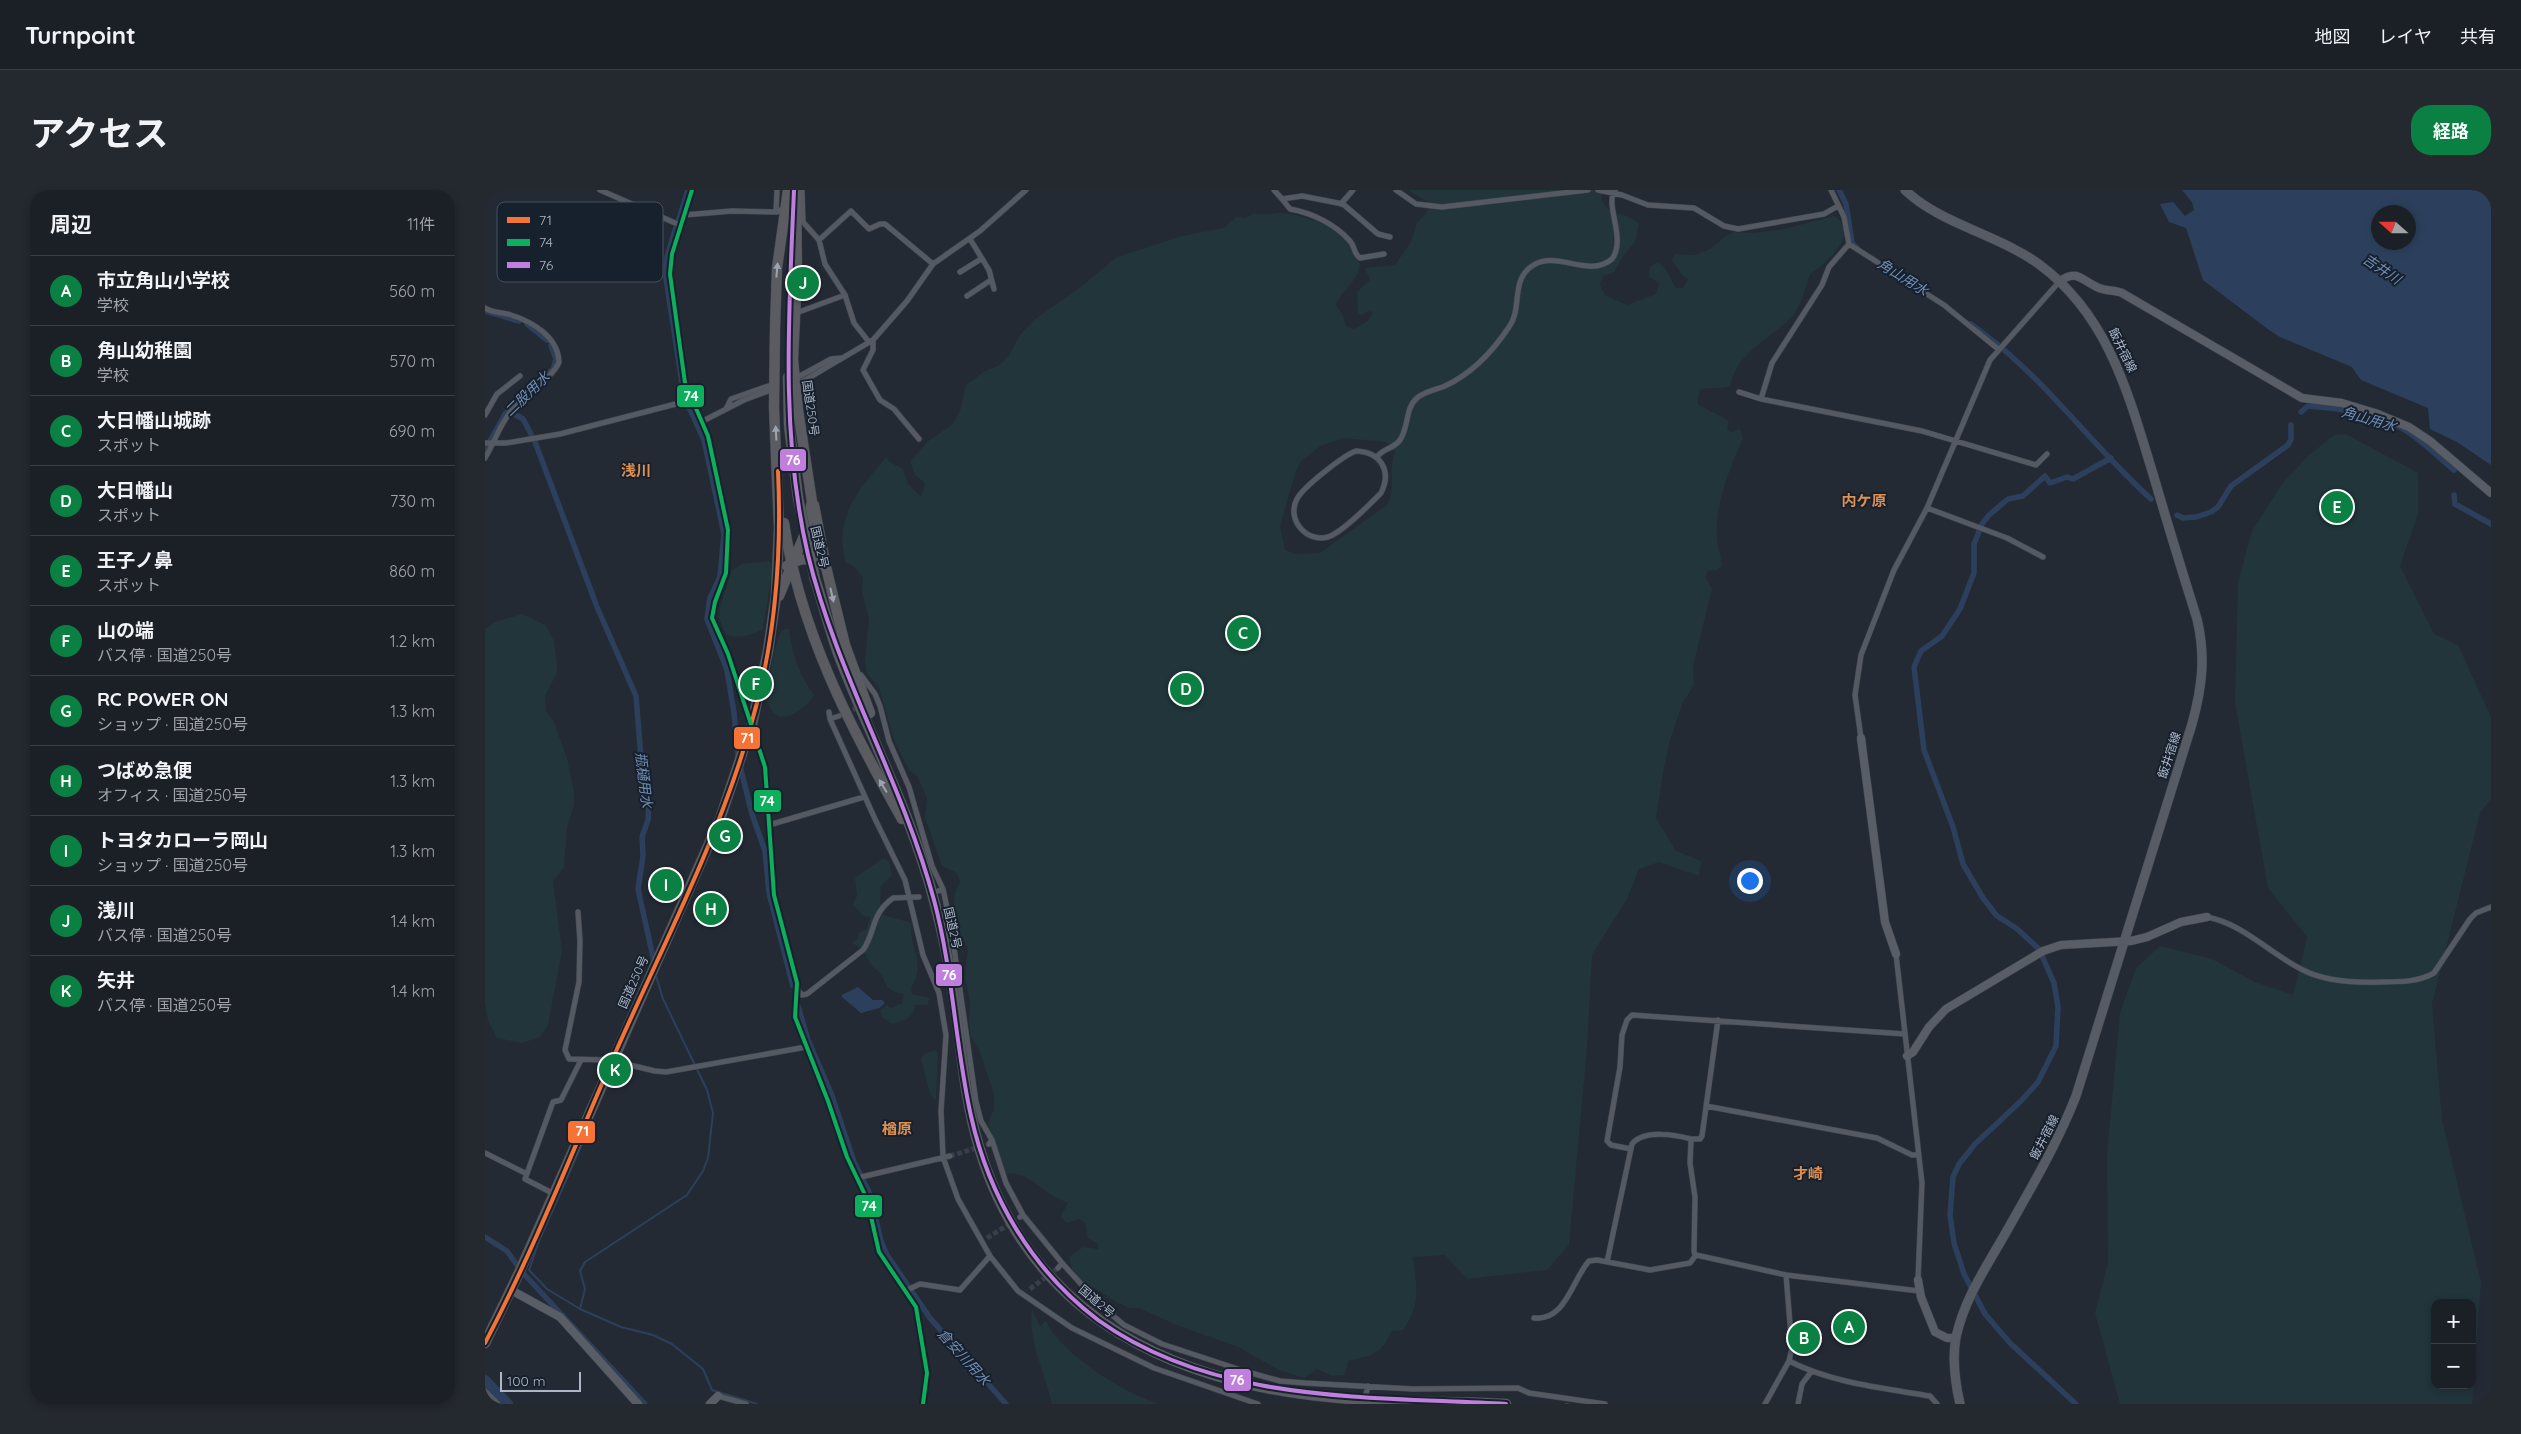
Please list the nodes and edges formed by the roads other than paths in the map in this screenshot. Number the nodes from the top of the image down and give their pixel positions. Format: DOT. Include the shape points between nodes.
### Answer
graph roads {
  1 [pos="600,190"];
  2 [pos="692,190"];
  3 [pos="777,190"];
  4 [pos="788,190"];
  5 [pos="795,190"];
  6 [pos="802,190"];
  7 [pos="1026,190"];
  8 [pos="1274,190"];
  9 [pos="1353,190"];
  10 [pos="1396,190"];
  11 [pos="1588,190"];
  12 [pos="1598,190"];
  13 [pos="1831,190"];
  14 [pos="1905,190"];
  15 [pos="1614,191"];
  16 [pos="1282,199"];
  17 [pos="627,202"];
  18 [pos="1341,204"];
  19 [pos="1838,206"];
  20 [pos="685,215"];
  21 [pos="779,215"];
  22 [pos="663,218"];
  23 [pos="801,225"];
  24 [pos="682,226"];
  25 [pos="1390,237"];
  26 [pos="969,239"];
  27 [pos="819,240"];
  28 [pos="1849,244"];
  29 [pos="1383,254"];
  30 [pos="981,258"];
  31 [pos="933,264"];
  32 [pos="960,272"];
  33 [pos="991,280"];
  34 [pos="2059,282"];
  35 [pos="994,289"];
  36 [pos="845,295"];
  37 [pos="967,296"];
  38 [pos="485,308"];
  39 [pos="795,314"];
  40 [pos="871,341"];
  41 [pos="1998,349"];
  42 [pos="842,358"];
  43 [pos="520,376"];
  44 [pos="801,376"];
  45 [pos="795,386"];
  46 [pos="771,387"];
  47 [pos="1739,392"];
  48 [pos="1761,400"];
  49 [pos="688,401"];
  50 [pos="485,414"];
  51 [pos="703,421"];
  52 [pos="919,439"];
  53 [pos="1955,441"];
  54 [pos="485,443"];
  55 [pos="493,444"];
  56 [pos="2047,454"];
  57 [pos="1377,457"];
  58 [pos="485,458"];
  59 [pos="779,491"];
  60 [pos="2491,493"];
  61 [pos="812,502"];
  62 [pos="1927,508"];
  63 [pos="809,520"];
  64 [pos="785,531"];
  65 [pos="2043,557"];
  66 [pos="791,563"];
  67 [pos="826,567"];
  68 [pos="777,597"];
  69 [pos="812,634"];
  70 [pos="861,675"];
  71 [pos="877,700"];
  72 [pos="870,702"];
  73 [pos="829,712"];
  74 [pos="839,716"];
  75 [pos="830,719"];
  76 [pos="752,724"];
  77 [pos="1861,738"];
  78 [pos="891,776"];
  79 [pos="864,797"];
  80 [pos="769,825"];
  81 [pos="922,860"];
  82 [pos="919,897"];
  83 [pos="910,898"];
  84 [pos="2491,907"];
  85 [pos="578,912"];
  86 [pos="2207,917"];
  87 [pos="2123,942"];
  88 [pos="1896,954"];
  89 [pos="797,989"];
  90 [pos="1718,1020"];
  91 [pos="1905,1034"];
  92 [pos="806,1047"];
  93 [pos="1907,1056"];
  94 [pos="581,1060"];
  95 [pos="613,1060"];
  96 [pos="1706,1106"];
  97 [pos="1691,1139"];
  98 [pos="1631,1149"];
  99 [pos="485,1153"];
  100 [pos="950,1156"];
  101 [pos="1918,1156"];
  102 [pos="943,1157"];
  103 [pos="527,1174"];
  104 [pos="860,1177"];
  105 [pos="553,1194"];
  106 [pos="987,1238"];
  107 [pos="981,1241"];
  108 [pos="1696,1255"];
  109 [pos="990,1256"];
  110 [pos="1607,1262"];
  111 [pos="1786,1275"];
  112 [pos="1918,1280"];
  113 [pos="909,1288"];
  114 [pos="1031,1289"];
  115 [pos="511,1290"];
  116 [pos="1919,1291"];
  117 [pos="1024,1294"];
  118 [pos="1533,1318"];
  119 [pos="1956,1338"];
  120 [pos="485,1343"];
  121 [pos="1789,1361"];
  122 [pos="1811,1372"];
  123 [pos="1368,1386"];
  124 [pos="485,1391"];
  125 [pos="1366,1394"];
  126 [pos="718,1396"];
  127 [pos="1567,1401"];
  128 [pos="498,1404"];
  129 [pos="638,1404"];
  130 [pos="710,1404"];
  131 [pos="746,1404"];
  132 [pos="923,1404"];
  133 [pos="1258,1404"];
  134 [pos="1506,1404"];
  135 [pos="1605,1404"];
  136 [pos="1765,1404"];
  137 [pos="1798,1404"];
  138 [pos="1937,1404"];
  139 [pos="1961,1404"];
  1 -- 17 [label="street"];
  2 -- 20 [label="street"];
  3 -- 21 [label="street"];
  4 -- 21 [label="highway, 国道250号" via="787,205"];
  5 -- 23 [label="highway, 国道250号"];
  5 -- 78 [label="highway, 国道2号, bridge" via="788,386 798,498 815,579 838,654"];
  6 -- 23 [label="street"];
  7 -- 26 [label="street"];
  8 -- 16 [label="street"];
  9 -- 18 [label="street"];
  10 -- 11 [label="street" via="1416,204 1442,207"];
  12 -- 15 [label="street"];
  13 -- 19 [label="street"];
  14 -- 34 [label="main road, 飯井宿線" via="1926,206 2015,249 2041,265"];
  15 -- 19 [label="street" via="1648,205 1694,208 1724,226 1738,229 1824,214"];
  15 -- 57 [label="street" via="1618,244 1612,259 1596,267 1549,260 1536,263 1527,270 1518,284 1517,308 1509,327 1487,355 1464,375 1417,397 1400,441"];
  16 -- 18 [label="street" via="1297,196"];
  16 -- 29 [label="street" via="1290,209 1307,212 1342,233 1352,242 1355,254 1360,258"];
  18 -- 25 [label="street" via="1378,234"];
  19 -- 28 [label="street" via="1846,224"];
  20 -- 21 [label="street" via="733,211"];
  20 -- 24 [label="street"];
  46 -- 21 [label="highway, 国道250号, one-way"];
  22 -- 24 [label="street"];
  23 -- 27 [label="street"];
  23 -- 39 [label="highway, 国道250号"];
  24 -- 49 [label="street" via="669,274"];
  26 -- 30 [label="street"];
  26 -- 31 [label="street"];
  27 -- 31 [label="street" via="851,211 869,229 885,224"];
  27 -- 36 [label="street" via="825,264"];
  28 -- 41 [label="street" via="1937,300"];
  28 -- 48 [label="street" via="1829,267 1822,285 1772,363"];
  30 -- 32 [label="street"];
  30 -- 33 [label="street"];
  31 -- 40 [label="street" via="907,301"];
  33 -- 35 [label="street"];
  33 -- 37 [label="street"];
  34 -- 41 [label="street"];
  34 -- 60 [label="street" via="2075,275 2098,288 2122,293 2302,398 2342,403 2409,427"];
  34 -- 87 [label="main road, 飯井宿線" via="2099,328 2123,375 2201,638 2202,682 2198,704"];
  36 -- 39 [label="street"];
  36 -- 40 [label="street" via="854,323"];
  38 -- 55 [label="street" via="530,323 547,336 559,356 557,368 510,412"];
  39 -- 45 [label="highway, 国道250号"];
  40 -- 42 [label="street"];
  40 -- 52 [label="street" via="873,350 864,366 865,373 880,400 894,409"];
  41 -- 53 [label="street" via="1985,369"];
  42 -- 44 [label="street" via="831,358"];
  42 -- 45 [label="street"];
  43 -- 50 [label="street" via="497,394"];
  45 -- 61 [label="highway, 国道250号"];
  46 -- 51 [label="street"];
  59 -- 46 [label="highway, 国道250号, one-way"];
  47 -- 48 [label="street"];
  48 -- 53 [label="street" via="1922,431"];
  49 -- 51 [label="street"];
  49 -- 55 [label="street" via="560,434"];
  51 -- 76 [label="street" via="718,476 728,537 726,573 715,602 713,618"];
  53 -- 56 [label="street" via="2036,465"];
  53 -- 62 [label="street"];
  54 -- 55 [label="street"];
  55 -- 58 [label="street"];
  57 -- 57 [label="street" via="1365,451 1348,453 1302,492 1294,507 1297,524 1302,530 1318,538 1335,533 1381,493 1386,476"];
  59 -- 64 [label="highway"];
  59 -- 68 [label="highway, 国道250号"];
  61 -- 63 [label="highway, 国道250号"];
  61 -- 67 [label="highway"];
  62 -- 65 [label="street" via="2007,538"];
  62 -- 77 [label="street" via="1894,570 1863,648 1855,695"];
  63 -- 64 [label="highway" via="796,536"];
  63 -- 66 [label="highway, 国道250号"];
  64 -- 66 [label="highway"];
  66 -- 67 [label="highway" via="813,559"];
  66 -- 68 [label="highway, 国道250号" via="782,572"];
  66 -- 69 [label="highway"];
  67 -- 78 [label="highway, one-way" via="845,645 891,767"];
  68 -- 69 [label="highway" via="786,592 795,593"];
  68 -- 76 [label="highway, 国道250号"];
  81 -- 69 [label="highway, one-way" via="859,741"];
  70 -- 71 [label="street"];
  71 -- 72 [label="street"];
  71 -- 123 [label="street" via="889,741 909,787 941,890 981,1121 1021,1216 1060,1266 1112,1317 1162,1344 1280,1381"];
  73 -- 75 [label="street"];
  74 -- 75 [label="street"];
  75 -- 79 [label="street"];
  76 -- 80 [label="street" via="765,767"];
  76 -- 95 [label="highway, 国道250号" via="710,842"];
  77 -- 88 [label="street" via="1885,922"];
  78 -- 81 [label="highway, 国道2号"];
  79 -- 80 [label="street"];
  79 -- 83 [label="street" via="905,880"];
  80 -- 89 [label="street" via="773,895"];
  81 -- 134 [label="highway, 国道2号" via="946,948 970,1114 989,1178 1015,1229 1051,1276 1072,1297 1123,1338 1152,1353 1241,1383 1311,1396"];
  82 -- 83 [label="street"];
  83 -- 89 [label="street" via="893,898 887,902 873,924 863,950 832,976 804,995"];
  83 -- 102 [label="street" via="923,955 939,993 945,1024 941,1111"];
  84 -- 86 [label="street" via="2469,919 2434,973 2427,978 2393,982 2364,983 2304,971 2231,924"];
  85 -- 94 [label="street" via="579,982 565,1050 569,1059"];
  86 -- 87 [label="street" via="2181,922 2147,937"];
  87 -- 93 [label="street" via="2061,945 2027,959 1946,1009"];
  87 -- 119 [label="main road, 飯井宿線" via="2065,1124 1975,1285"];
  88 -- 91 [label="street"];
  89 -- 92 [label="street" via="794,1011"];
  90 -- 91 [label="street"];
  90 -- 96 [label="street"];
  90 -- 98 [label="street" via="1628,1017 1621,1042 1620,1067 1607,1141 1611,1145"];
  91 -- 93 [label="street"];
  92 -- 95 [label="street" via="661,1072"];
  92 -- 104 [label="street"];
  93 -- 101 [label="street"];
  94 -- 95 [label="street"];
  94 -- 103 [label="street" via="561,1100 553,1102"];
  95 -- 105 [label="highway, 国道250号"];
  96 -- 97 [label="street" via="1702,1136 1697,1140"];
  96 -- 101 [label="street" via="1877,1138"];
  97 -- 98 [label="street" via="1678,1135 1644,1137 1636,1139"];
  97 -- 108 [label="street"];
  98 -- 110 [label="street"];
  99 -- 103 [label="street"];
  100 -- 102 [label="street"];
  101 -- 112 [label="street" via="1922,1209"];
  102 -- 104 [label="street"];
  102 -- 107 [label="street" via="958,1199"];
  103 -- 105 [label="street" via="525,1179"];
  104 -- 113 [label="street" via="879,1252"];
  105 -- 115 [label="highway, 国道250号"];
  106 -- 107 [label="street"];
  107 -- 109 [label="street"];
  108 -- 110 [label="street" via="1690,1263 1650,1270"];
  108 -- 111 [label="street"];
  109 -- 113 [label="street" via="960,1290 920,1284"];
  109 -- 117 [label="street" via="1008,1280"];
  110 -- 118 [label="street" via="1589,1261 1556,1310 1545,1318"];
  111 -- 116 [label="street"];
  111 -- 121 [label="street" via="1792,1348"];
  112 -- 116 [label="street"];
  113 -- 132 [label="street" via="918,1314 925,1355 927,1383"];
  114 -- 117 [label="street"];
  115 -- 120 [label="highway, 国道250号"];
  115 -- 129 [label="street" via="560,1317"];
  116 -- 119 [label="street" via="1935,1332"];
  117 -- 133 [label="street" via="1072,1328 1141,1362"];
  119 -- 139 [label="main road, 飯井宿線" via="1955,1384"];
  121 -- 122 [label="street"];
  121 -- 136 [label="street"];
  122 -- 137 [label="street" via="1803,1384"];
  122 -- 138 [label="street" via="1930,1396"];
  123 -- 125 [label="street"];
  123 -- 127 [label="street" via="1413,1389 1511,1387"];
  124 -- 128 [label="street"];
  126 -- 130 [label="street"];
  126 -- 131 [label="street"];
  127 -- 135 [label="street"];
}
